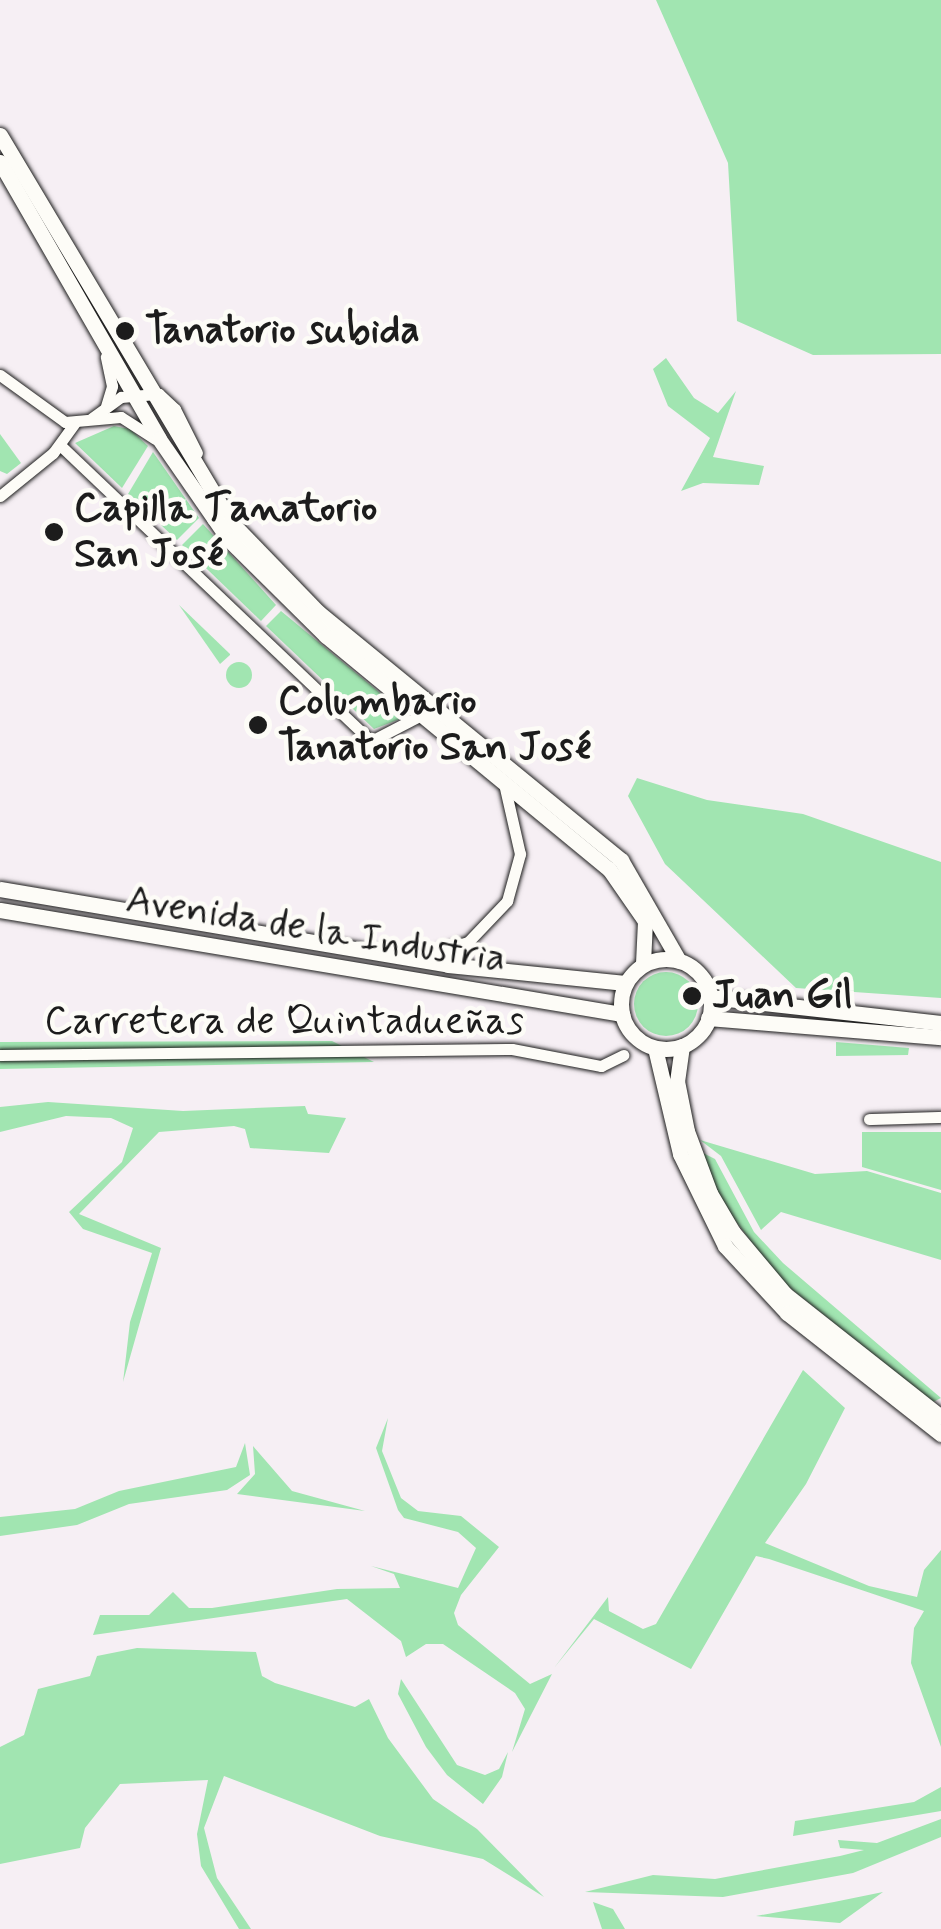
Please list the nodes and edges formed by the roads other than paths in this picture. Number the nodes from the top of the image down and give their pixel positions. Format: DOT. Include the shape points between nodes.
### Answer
graph roads {
  1 [pos="0,135"];
  2 [pos="0,162"];
  3 [pos="101,338"];
  4 [pos="0,375"];
  5 [pos="141,389"];
  6 [pos="109,410"];
  7 [pos="74,424"];
  8 [pos="60,445"];
  9 [pos="184,478"];
  10 [pos="0,496"];
  11 [pos="424,714"];
  12 [pos="498,776"];
  13 [pos="0,889"];
  14 [pos="0,910"];
  15 [pos="311,944"];
  16 [pos="679,960"];
  17 [pos="644,964"];
  18 [pos="625,984"];
  19 [pos="710,997"];
  20 [pos="622,1014"];
  21 [pos="708,1018"];
  22 [pos="941,1023"];
  23 [pos="941,1037"];
  24 [pos="682,1046"];
  25 [pos="655,1048"];
  26 [pos="0,1055"];
  27 [pos="624,1055"];
  28 [pos="941,1117"];
  29 [pos="869,1118"];
  30 [pos="937,1409"];
  31 [pos="941,1434"];
  1 -- 5 [label="main road"];
  2 -- 3 [label="main road"];
  3 -- 5 [label="main road"];
  3 -- 6 [label="street" via="112,382"];
  4 -- 7 [label="street"];
  5 -- 6 [label="street"];
  5 -- 9 [label="main road"];
  5 -- 16 [label="main road" via="230,520 318,612 621,860"];
  6 -- 7 [label="street"];
  6 -- 9 [label="street" via="150,434"];
  7 -- 8 [label="street"];
  8 -- 10 [label="street"];
  8 -- 11 [label="street" via="370,740"];
  9 -- 11 [label="main road" via="272,587"];
  11 -- 12 [label="main road"];
  12 -- 15 [label="street, Avenida de la Industria" via="514,808 520,854 507,901 487,928 451,950 425,955"];
  12 -- 17 [label="main road" via="622,884 645,922"];
  13 -- 15 [label="main road, Avenida de la Industria"];
  14 -- 20 [label="main road, Avenida de la Industria"];
  15 -- 18 [label="main road, Avenida de la Industria"];
  16 -- 17 [label="main road"];
  16 -- 19 [label="main road" via="696,970"];
  17 -- 18 [label="main road"];
  18 -- 20 [label="main road"];
  19 -- 21 [label="main road"];
  19 -- 22 [label="main road"];
  20 -- 25 [label="main road" via="634,1036"];
  21 -- 23 [label="main road"];
  21 -- 24 [label="main road"];
  24 -- 25 [label="main road"];
  24 -- 30 [label="main road" via="678,1087 691,1144 733,1232 785,1294"];
  25 -- 31 [label="main road" via="680,1154 725,1246 779,1306"];
  26 -- 27 [label="street, Carretera de Quintadueñas" via="512,1049 602,1066"];
  28 -- 29 [label="street"];
}
